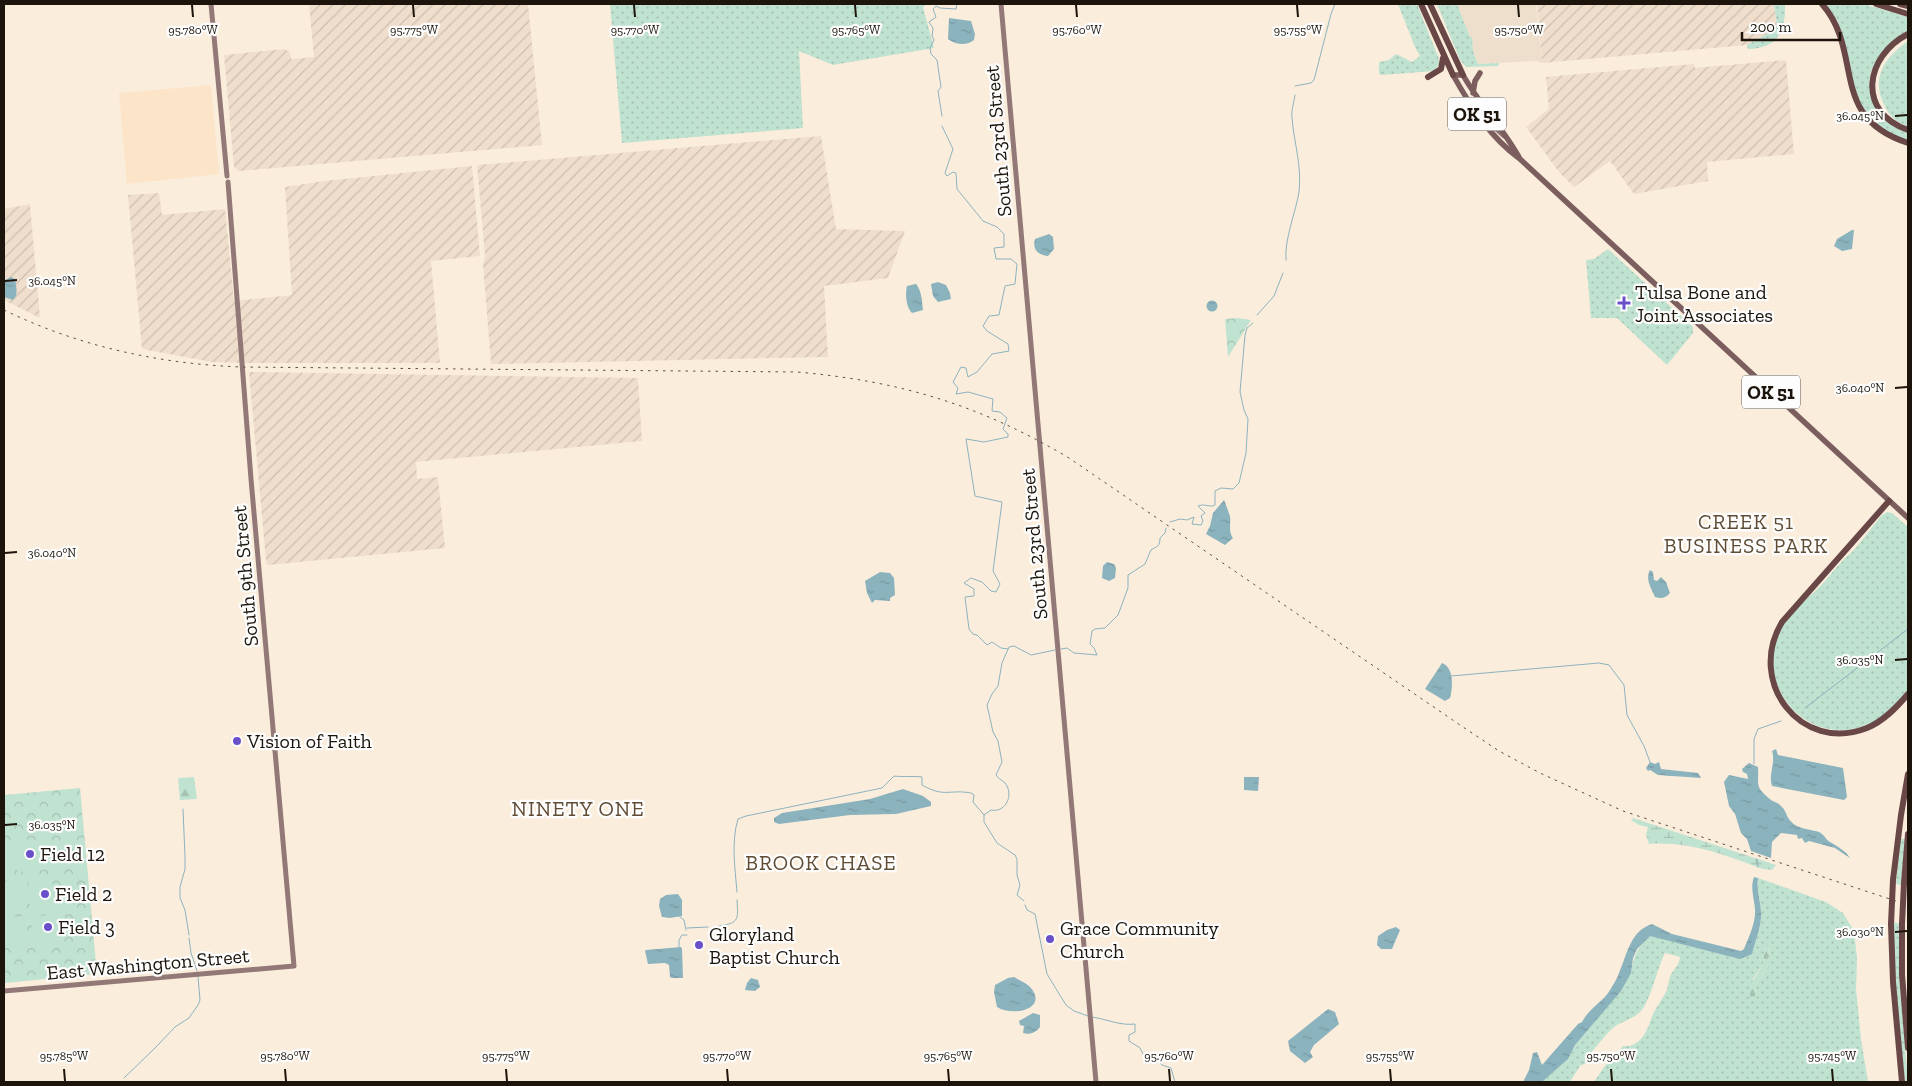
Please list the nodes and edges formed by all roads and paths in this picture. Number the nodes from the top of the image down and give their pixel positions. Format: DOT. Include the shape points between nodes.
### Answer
graph roads {
  1 [pos="211,4"];
  2 [pos="1001,4"];
  3 [pos="1420,4"];
  4 [pos="1430,4"];
  5 [pos="1822,4"];
  6 [pos="1876,4"];
  7 [pos="1900,4"];
  8 [pos="1908,6"];
  9 [pos="1908,14"];
  10 [pos="1908,34"];
  11 [pos="1443,56"];
  12 [pos="1480,73"];
  13 [pos="1463,74"];
  14 [pos="1453,75"];
  15 [pos="1428,77"];
  16 [pos="1473,93"];
  17 [pos="1481,120"];
  18 [pos="1908,130"];
  19 [pos="1508,140"];
  20 [pos="1908,143"];
  21 [pos="1520,159"];
  22 [pos="1890,501"];
  23 [pos="1908,518"];
  24 [pos="1908,694"];
  25 [pos="1908,774"];
  26 [pos="1908,838"];
  27 [pos="294,966"];
  28 [pos="4,992"];
  29 [pos="1908,1048"];
  30 [pos="1096,1082"];
  31 [pos="1902,1082"];
  1 -- 27 [label="main road, South 9th Street"];
  2 -- 30 [label="main road, South 23rd Street"];
  3 -- 11 [label="highway, OK 51"];
  4 -- 13 [label="highway, OK 51"];
  5 -- 20 [label="highway" via="1840,34 1854,95 1862,111 1885,134"];
  6 -- 9 [label="highway"];
  7 -- 8 [label="highway"];
  10 -- 18 [label="highway" via="1894,43 1878,61 1872,88 1882,112 1894,124"];
  11 -- 14 [label="highway, OK 51"];
  11 -- 15 [label="highway" via="1441,69"];
  12 -- 16 [label="main road"];
  13 -- 14 [label="main road"];
  13 -- 16 [label="main road, OK 51"];
  14 -- 17 [label="main road, OK 51"];
  16 -- 19 [label="main road, OK 51"];
  17 -- 19 [label="main road" via="1486,120"];
  17 -- 21 [label="main road, OK 51" via="1506,149"];
  19 -- 21 [label="main road, OK 51"];
  21 -- 22 [label="main road, OK 51"];
  22 -- 23 [label="main road, OK 51"];
  22 -- 24 [label="highway" via="1786,616 1774,638 1770,667 1774,688 1791,713 1829,732 1846,733 1867,728 1880,721"];
  25 -- 31 [label="highway, bridge" via="1897,841 1891,924"];
  26 -- 29 [label="highway, bridge" via="1902,924"];
  27 -- 28 [label="main road, East Washington Street"];
}
